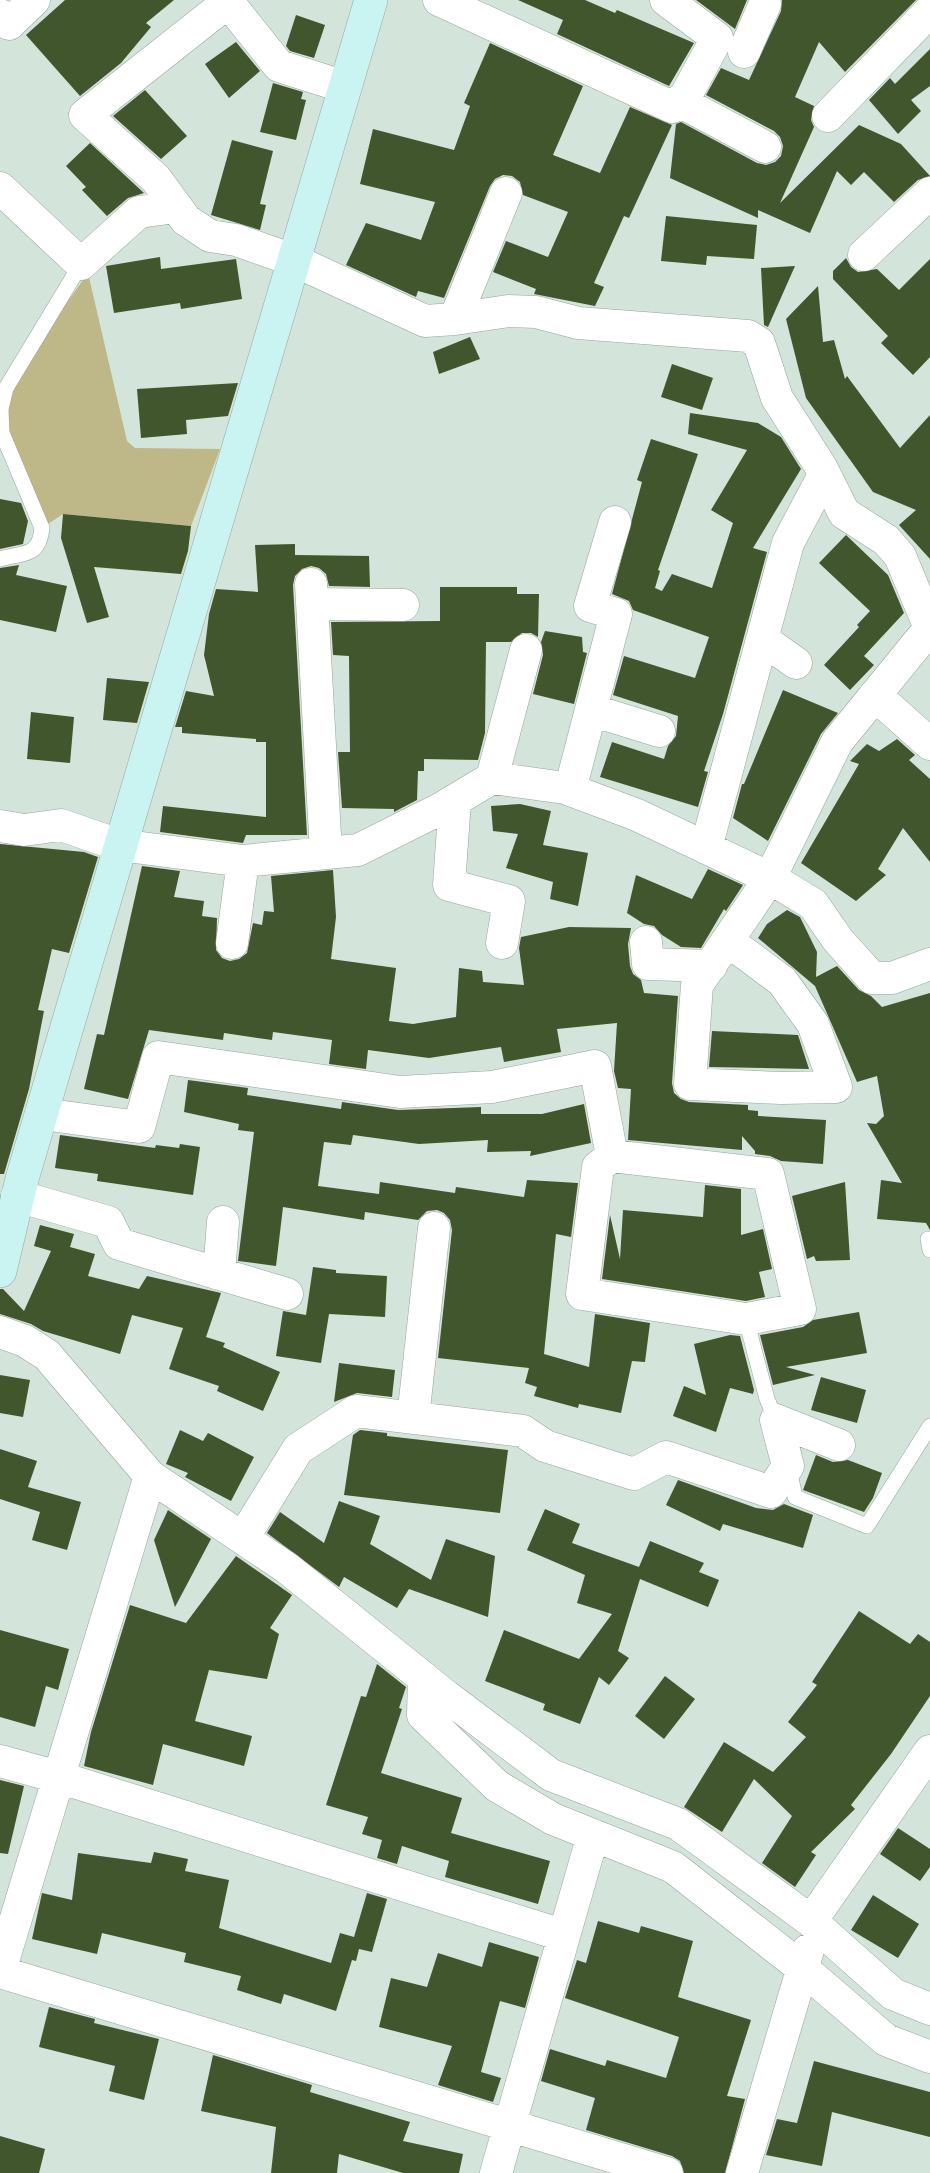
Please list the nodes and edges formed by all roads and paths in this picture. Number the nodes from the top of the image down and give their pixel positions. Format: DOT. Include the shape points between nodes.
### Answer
graph roads {
  1 [pos="34,0"];
  2 [pos="371,0"];
  3 [pos="439,0"];
  4 [pos="666,0"];
  5 [pos="765,4"];
  6 [pos="930,11"];
  7 [pos="0,15"];
  8 [pos="741,51"];
  9 [pos="345,87"];
  10 [pos="679,101"];
  11 [pos="828,116"];
  12 [pos="765,147"];
  13 [pos="0,188"];
  14 [pos="506,193"];
  15 [pos="930,193"];
  16 [pos="176,207"];
  17 [pos="864,255"];
  18 [pos="293,260"];
  19 [pos="81,264"];
  20 [pos="455,319"];
  21 [pos="824,475"];
  22 [pos="615,522"];
  23 [pos="0,559"];
  24 [pos="404,604"];
  25 [pos="930,628"];
  26 [pos="762,639"];
  27 [pos="526,650"];
  28 [pos="796,663"];
  29 [pos="875,695"];
  30 [pos="591,710"];
  31 [pos="659,731"];
  32 [pos="930,744"];
  33 [pos="492,778"];
  34 [pos="570,790"];
  35 [pos="455,800"];
  36 [pos="0,826"];
  37 [pos="119,845"];
  38 [pos="706,848"];
  39 [pos="326,853"];
  40 [pos="243,861"];
  41 [pos="770,878"];
  42 [pos="646,942"];
  43 [pos="502,943"];
  44 [pos="232,944"];
  45 [pos="719,953"];
  46 [pos="929,969"];
  47 [pos="42,1113"];
  48 [pos="612,1156"];
  49 [pos="17,1196"];
  50 [pos="224,1222"];
  51 [pos="434,1228"];
  52 [pos="0,1271"];
  53 [pos="219,1274"];
  54 [pos="287,1294"];
  55 [pos="746,1320"];
  56 [pos="0,1332"];
  57 [pos="413,1418"];
  58 [pos="776,1420"];
  59 [pos="930,1426"];
  60 [pos="839,1445"];
  61 [pos="788,1466"];
  62 [pos="150,1476"];
  63 [pos="243,1538"];
  64 [pos="424,1678"];
  65 [pos="930,1751"];
  66 [pos="0,1761"];
  67 [pos="58,1777"];
  68 [pos="593,1835"];
  69 [pos="814,1924"];
  70 [pos="562,1935"];
  71 [pos="802,1968"];
  72 [pos="0,1971"];
  73 [pos="930,2009"];
  74 [pos="930,2057"];
  75 [pos="511,2127"];
  76 [pos="496,2173"];
  77 [pos="667,2173"];
  78 [pos="742,2173"];
  1 -- 7 [label="street" via="9,24"];
  2 -- 9 [label="street"];
  3 -- 10 [label="street" via="672,107"];
  4 -- 8 [label="street"];
  5 -- 8 [label="street"];
  6 -- 11 [label="street"];
  8 -- 10 [label="street"];
  9 -- 16 [label="street" via="279,66 228,2 86,116 156,179"];
  9 -- 18 [label="street"];
  10 -- 12 [label="street"];
  13 -- 19 [label="street"];
  14 -- 20 [label="street"];
  15 -- 17 [label="street"];
  16 -- 18 [label="street" via="186,220 210,236 236,240"];
  16 -- 19 [label="street" via="139,212"];
  18 -- 20 [label="street" via="425,321"];
  18 -- 37 [label="street"];
  19 -- 23 [label="lane" via="6,388 1,409 2,433 42,528 41,542 31,553"];
  20 -- 21 [label="street" via="508,311 536,312 578,323 748,336 759,343 777,398"];
  21 -- 25 [label="street" via="844,513 886,540 900,556"];
  21 -- 26 [label="street" via="788,543"];
  22 -- 30 [label="street" via="590,606 616,614"];
  24 -- 39 [label="street" via="312,594"];
  25 -- 29 [label="street"];
  26 -- 28 [label="street"];
  26 -- 38 [label="street"];
  27 -- 33 [label="street"];
  29 -- 32 [label="street"];
  29 -- 41 [label="street" via="837,742"];
  30 -- 31 [label="street"];
  30 -- 34 [label="street"];
  33 -- 34 [label="street"];
  33 -- 35 [label="street"];
  34 -- 38 [label="street"];
  35 -- 39 [label="street" via="358,850"];
  35 -- 43 [label="street" via="449,885 509,901"];
  36 -- 37 [label="street" via="24,830 61,825"];
  37 -- 40 [label="street"];
  37 -- 47 [label="street"];
  38 -- 41 [label="street"];
  39 -- 40 [label="street"];
  40 -- 44 [label="street"];
  41 -- 45 [label="street"];
  41 -- 46 [label="street" via="813,904 872,978 892,978"];
  42 -- 45 [label="street" via="648,964"];
  45 -- 45 [label="street" via="697,986 690,1084 836,1087 813,1024 782,981"];
  47 -- 48 [label="street" via="139,1127 158,1057 399,1092 492,1086 595,1066"];
  47 -- 49 [label="street"];
  48 -- 55 [label="street" via="598,1167 581,1306"];
  48 -- 55 [label="street" via="768,1174 800,1309"];
  49 -- 52 [label="street"];
  49 -- 53 [label="street" via="108,1222 119,1244"];
  50 -- 53 [label="street"];
  51 -- 57 [label="street"];
  53 -- 54 [label="street"];
  55 -- 58 [label="lane"];
  56 -- 62 [label="street" via="47,1355"];
  57 -- 61 [label="street" via="523,1431 545,1446 634,1474 666,1456 771,1492"];
  57 -- 63 [label="street" via="356,1411 298,1449"];
  58 -- 60 [label="street"];
  58 -- 61 [label="street"];
  59 -- 61 [label="lane" via="867,1526 795,1497"];
  62 -- 63 [label="street"];
  62 -- 67 [label="street"];
  63 -- 64 [label="street" via="287,1568"];
  64 -- 68 [label="street" via="423,1714 497,1786 553,1819"];
  64 -- 69 [label="street" via="550,1775 678,1824"];
  65 -- 69 [label="street"];
  66 -- 67 [label="street"];
  67 -- 70 [label="street"];
  67 -- 72 [label="street"];
  68 -- 70 [label="street"];
  68 -- 71 [label="street" via="673,1868"];
  69 -- 71 [label="street"];
  69 -- 73 [label="street" via="893,1994"];
  70 -- 75 [label="street"];
  71 -- 74 [label="street" via="886,2040"];
  71 -- 78 [label="street"];
  72 -- 75 [label="street"];
  75 -- 76 [label="street"];
  75 -- 77 [label="street"];
}
